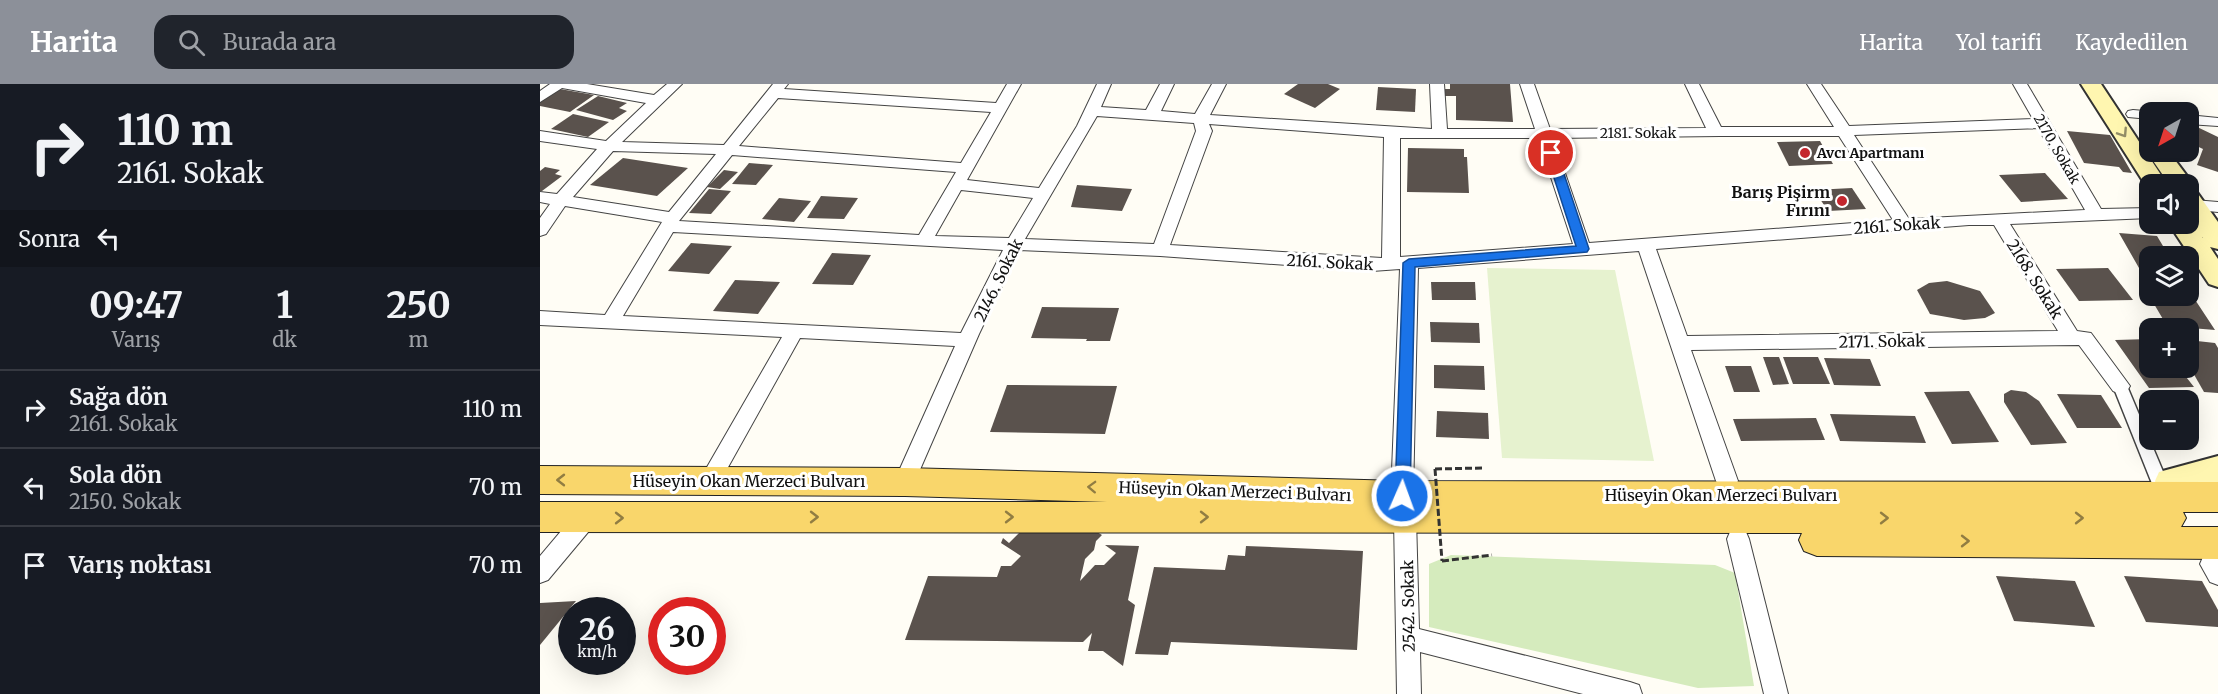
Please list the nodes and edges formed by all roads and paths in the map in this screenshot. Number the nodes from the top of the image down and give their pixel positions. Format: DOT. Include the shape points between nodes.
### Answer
graph roads {
  1 [pos="560,84"];
  2 [pos="675,84"];
  3 [pos="1014,84"];
  4 [pos="1104,84"];
  5 [pos="1167,84"];
  6 [pos="1220,84"];
  7 [pos="1437,84"];
  8 [pos="1527,84"];
  9 [pos="1692,84"];
  10 [pos="1814,84"];
  11 [pos="2020,84"];
  12 [pos="2091,84"];
  13 [pos="2113,84"];
  14 [pos="778,89"];
  15 [pos="540,98"];
  16 [pos="657,100"];
  17 [pos="1000,108"];
  18 [pos="1094,111"];
  19 [pos="2139,112"];
  20 [pos="1151,116"];
  21 [pos="1200,119"];
  22 [pos="2199,120"];
  23 [pos="2218,122"];
  24 [pos="2041,123"];
  25 [pos="1845,131"];
  26 [pos="1392,133"];
  27 [pos="1545,133"];
  28 [pos="1716,133"];
  29 [pos="1440,134"];
  30 [pos="540,136"];
  31 [pos="607,146"];
  32 [pos="728,150"];
  33 [pos="965,168"];
  34 [pos="2150,174"];
  35 [pos="957,184"];
  36 [pos="1044,194"];
  37 [pos="540,197"];
  38 [pos="559,201"];
  39 [pos="2199,212"];
  40 [pos="2139,213"];
  41 [pos="2095,214"];
  42 [pos="2199,218"];
  43 [pos="1999,219"];
  44 [pos="670,222"];
  45 [pos="1904,225"];
  46 [pos="540,230"];
  47 [pos="924,241"];
  48 [pos="2218,241"];
  49 [pos="1014,245"];
  50 [pos="1646,245"];
  51 [pos="1583,249"];
  52 [pos="1160,250"];
  53 [pos="1400,263"];
  54 [pos="2218,278"];
  55 [pos="540,318"];
  56 [pos="609,323"];
  57 [pos="795,331"];
  58 [pos="2078,338"];
  59 [pos="969,340"];
  60 [pos="1680,343"];
  61 [pos="2120,386"];
  62 [pos="1482,468"];
  63 [pos="2218,469"];
  64 [pos="540,480"];
  65 [pos="2218,480"];
  66 [pos="710,481"];
  67 [pos="1727,481"];
  68 [pos="2165,481"];
  69 [pos="905,482"];
  70 [pos="2218,497"];
  71 [pos="1404,507"];
  72 [pos="540,518"];
  73 [pos="586,518"];
  74 [pos="2218,519"];
  75 [pos="1738,539"];
  76 [pos="1492,555"];
  77 [pos="2216,558"];
  78 [pos="540,573"];
  79 [pos="1408,638"];
  80 [pos="1409,694"];
  81 [pos="1630,694"];
  82 [pos="1776,694"];
  1 -- 15 [label="street"];
  1 -- 16 [label="street"];
  2 -- 16 [label="street"];
  3 -- 17 [label="street"];
  4 -- 18 [label="street, 2146. Sokak"];
  5 -- 20 [label="street"];
  6 -- 21 [label="street"];
  7 -- 29 [label="street"];
  8 -- 27 [label="street"];
  9 -- 28 [label="street"];
  10 -- 25 [label="street"];
  11 -- 24 [label="street, 2170. Sokak"];
  12 -- 34 [label="main road, one-way"];
  13 -- 19 [label="main road"];
  14 -- 17 [label="street"];
  14 -- 32 [label="street"];
  16 -- 31 [label="street"];
  17 -- 33 [label="street"];
  18 -- 20 [label="street, 2181. Sokak"];
  18 -- 36 [label="street, 2146. Sokak"];
  20 -- 21 [label="street, 2181. Sokak"];
  21 -- 26 [label="street, 2181. Sokak"];
  21 -- 52 [label="street" via="1204,131"];
  22 -- 23 [label="street"];
  24 -- 25 [label="street, 2181. Sokak"];
  24 -- 41 [label="street, 2170. Sokak"];
  25 -- 28 [label="street, 2181. Sokak"];
  25 -- 45 [label="street"];
  26 -- 29 [label="street, 2181. Sokak"];
  26 -- 53 [label="street, 2542. Sokak"];
  27 -- 28 [label="street, 2181. Sokak"];
  27 -- 29 [label="street, 2181. Sokak"];
  27 -- 51 [label="street"];
  30 -- 31 [label="street"];
  31 -- 32 [label="street"];
  31 -- 38 [label="street"];
  32 -- 33 [label="street"];
  32 -- 44 [label="street"];
  33 -- 35 [label="street"];
  35 -- 36 [label="street"];
  35 -- 47 [label="street"];
  36 -- 49 [label="street, 2146. Sokak"];
  37 -- 38 [label="street, 2161. Sokak"];
  38 -- 44 [label="street, 2161. Sokak"];
  38 -- 46 [label="street"];
  39 -- 48 [label="main road"];
  40 -- 41 [label="street, 2161. Sokak"];
  41 -- 43 [label="street, 2161. Sokak"];
  42 -- 54 [label="main road"];
  43 -- 45 [label="street, 2161. Sokak"];
  43 -- 58 [label="street, 2168. Sokak"];
  44 -- 47 [label="street, 2161. Sokak"];
  44 -- 56 [label="street"];
  45 -- 50 [label="street, 2161. Sokak"];
  47 -- 49 [label="street, 2161. Sokak"];
  49 -- 52 [label="street, 2161. Sokak"];
  49 -- 59 [label="street, 2146. Sokak"];
  50 -- 51 [label="street, 2161. Sokak"];
  50 -- 60 [label="street"];
  51 -- 53 [label="street, 2161. Sokak"];
  52 -- 53 [label="street, 2161. Sokak" via="1372,265"];
  53 -- 71 [label="street, 2542. Sokak"];
  55 -- 56 [label="street"];
  56 -- 57 [label="street"];
  57 -- 59 [label="street"];
  57 -- 66 [label="street"];
  58 -- 60 [label="street, 2171. Sokak"];
  58 -- 61 [label="street, 2168. Sokak"];
  59 -- 69 [label="street, 2146. Sokak"];
  60 -- 67 [label="street"];
  61 -- 68 [label="street"];
  62 -- 76 [label="path, bridge" via="1435,469 1442,561"];
  63 -- 68 [label="main road"];
  66 -- 64 [label="main road, Hüseyin Okan Merzeci Bulvarı, one-way"];
  65 -- 68 [label="main road"];
  66 -- 69 [label="main road, Hüseyin Okan Merzeci Bulvarı"];
  67 -- 68 [label="main road"];
  67 -- 71 [label="main road" via="1451,480"];
  71 -- 69 [label="main road, Hüseyin Okan Merzeci Bulvarı, one-way"];
  70 -- 71 [label="main road, Hüseyin Okan Merzeci Bulvarı"];
  73 -- 71 [label="main road, Hüseyin Okan Merzeci Bulvarı, one-way"];
  71 -- 74 [label="main road, Hüseyin Okan Merzeci Bulvarı, one-way"];
  71 -- 75 [label="main road" via="1469,538"];
  71 -- 79 [label="street, 2542. Sokak"];
  72 -- 73 [label="main road, Hüseyin Okan Merzeci Bulvarı"];
  73 -- 78 [label="street"];
  75 -- 77 [label="main road, one-way" via="2178,543"];
  75 -- 82 [label="street"];
  79 -- 80 [label="street, 2542. Sokak"];
  79 -- 81 [label="street"];
}
